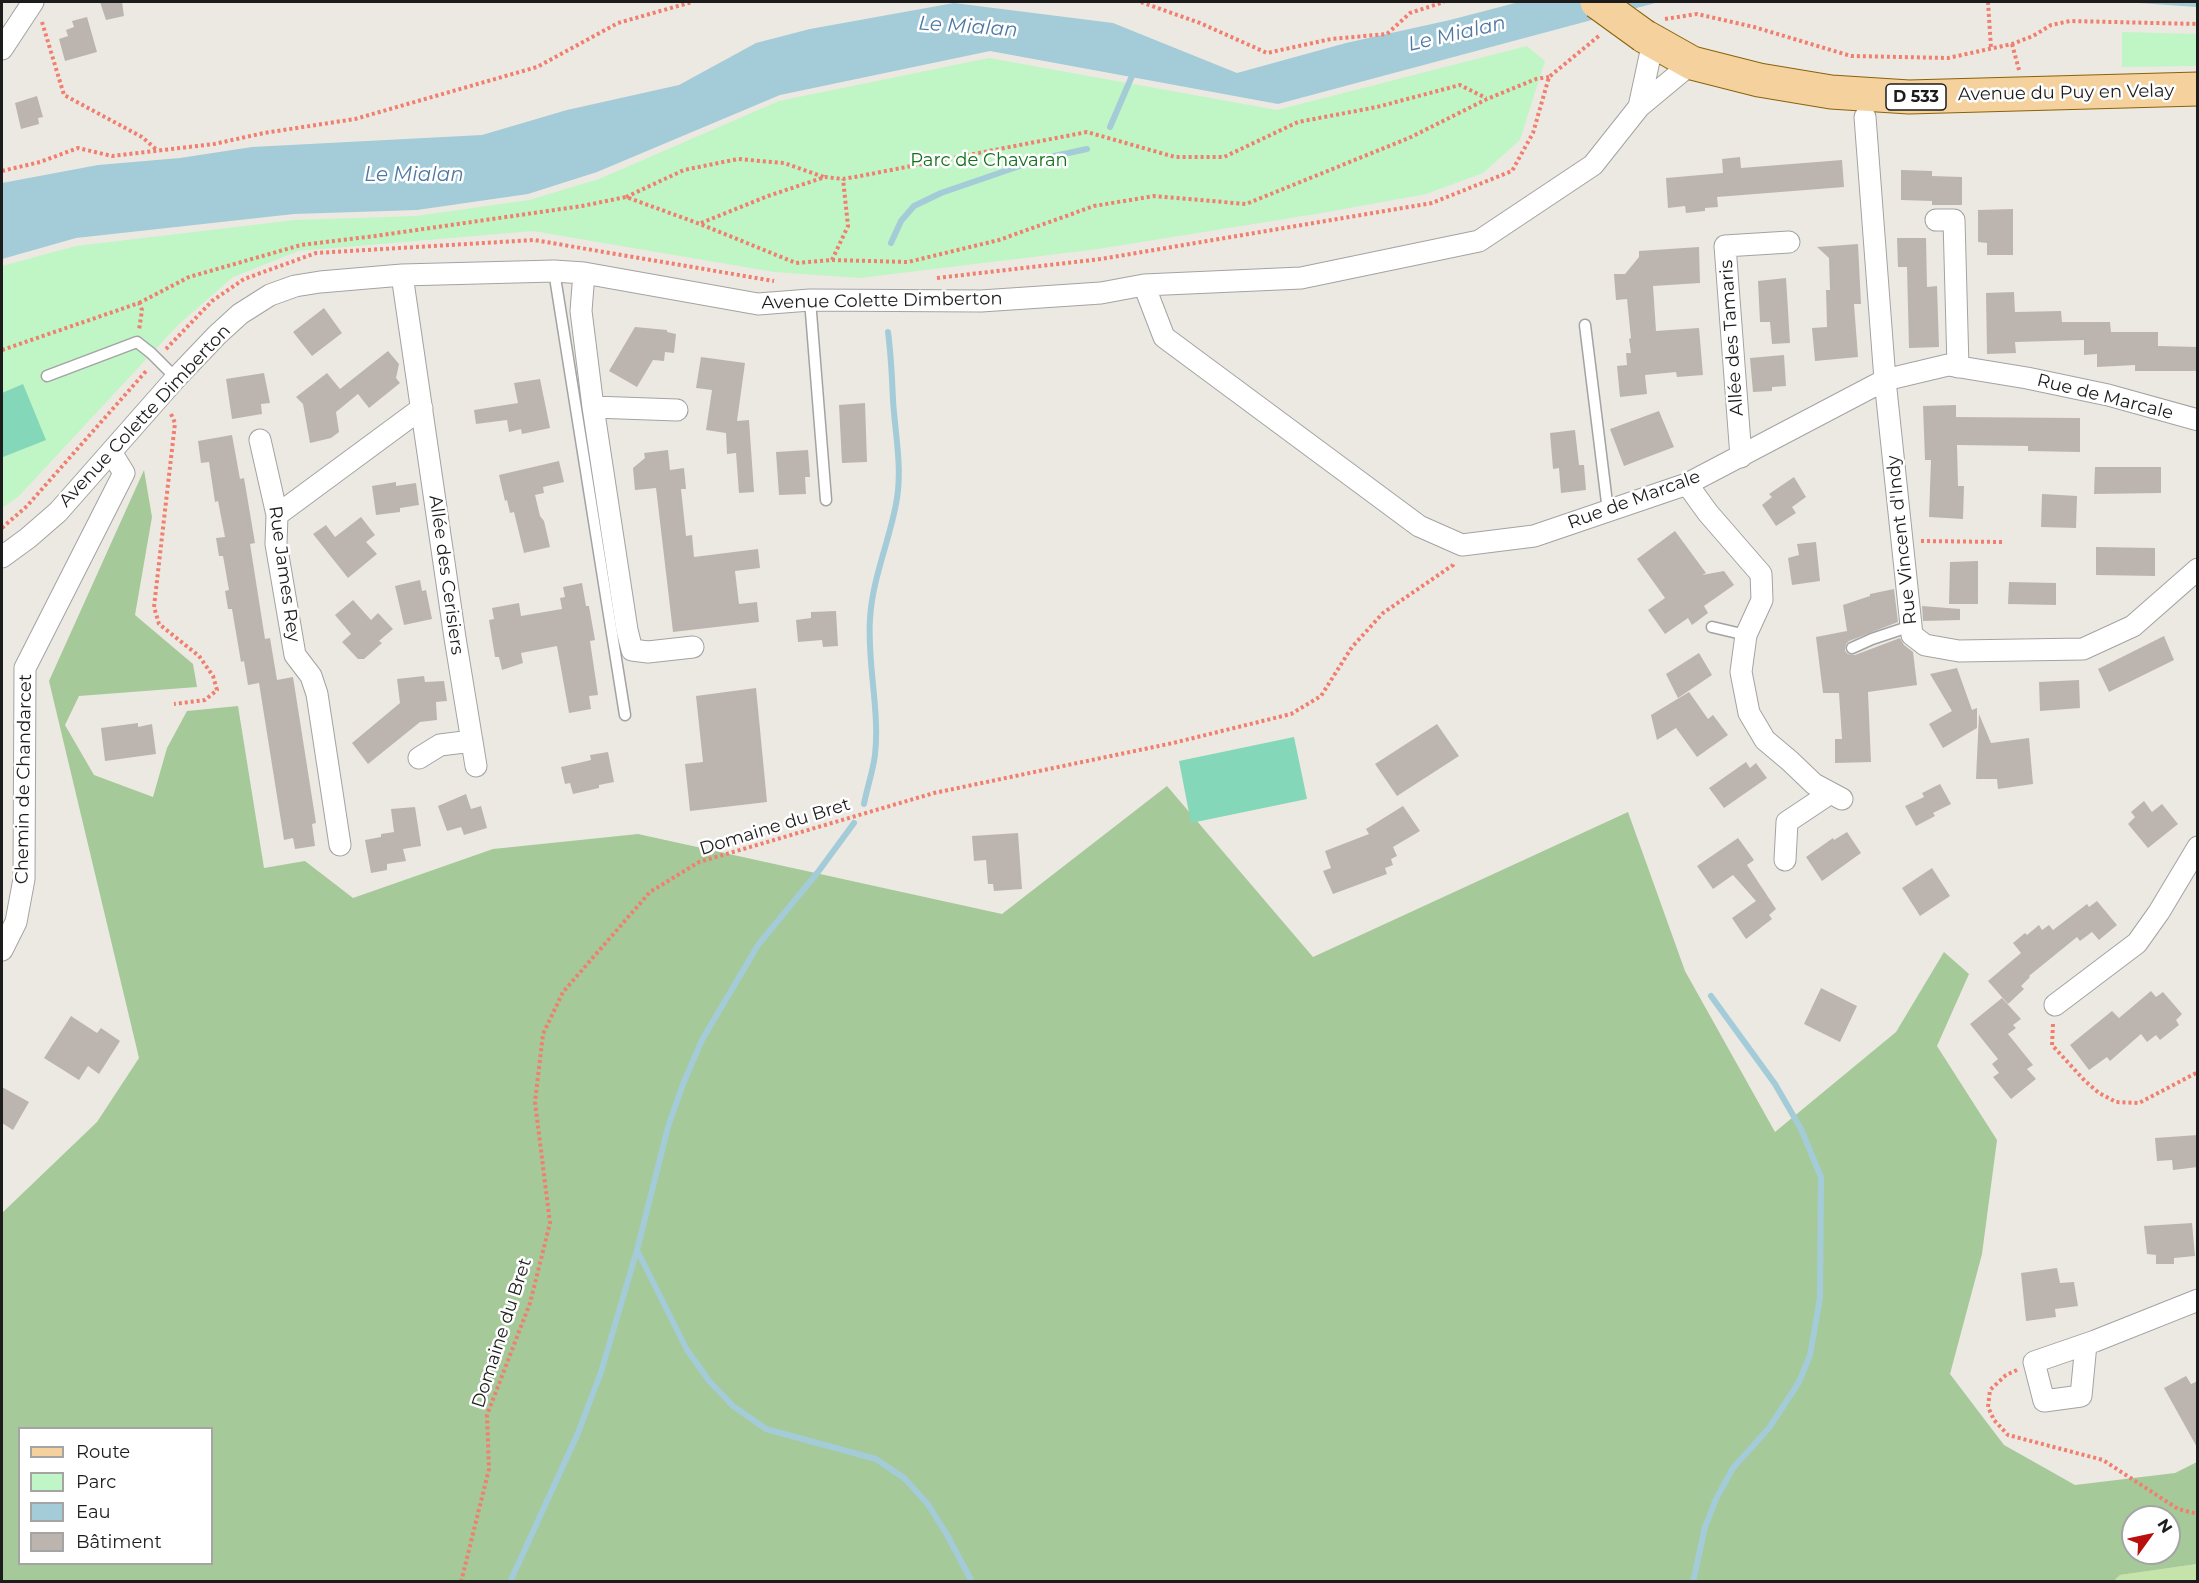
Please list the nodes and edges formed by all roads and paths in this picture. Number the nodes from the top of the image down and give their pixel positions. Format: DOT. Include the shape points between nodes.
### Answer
graph roads {
  1 [pos="31,2"];
  2 [pos="692,2"];
  3 [pos="1141,2"];
  4 [pos="1444,2"];
  5 [pos="1597,2"];
  6 [pos="1988,4"];
  7 [pos="2198,24"];
  8 [pos="1653,32"];
  9 [pos="1608,33"];
  10 [pos="1991,48"];
  11 [pos="2,49"];
  12 [pos="1692,63"];
  13 [pos="1549,77"];
  14 [pos="2198,90"];
  15 [pos="1487,99"];
  16 [pos="1639,107"];
  17 [pos="1864,117"];
  18 [pos="158,151"];
  19 [pos="2,171"];
  20 [pos="825,177"];
  21 [pos="843,179"];
  22 [pos="626,197"];
  23 [pos="1936,220"];
  24 [pos="700,224"];
  25 [pos="1789,242"];
  26 [pos="832,260"];
  27 [pos="554,272"];
  28 [pos="584,273"];
  29 [pos="402,275"];
  30 [pos="934,279"];
  31 [pos="783,281"];
  32 [pos="1144,285"];
  33 [pos="810,300"];
  34 [pos="139,303"];
  35 [pos="1585,325"];
  36 [pos="137,342"];
  37 [pos="2,350"];
  38 [pos="156,359"];
  39 [pos="1958,367"];
  40 [pos="47,376"];
  41 [pos="1885,380"];
  42 [pos="169,386"];
  43 [pos="592,407"];
  44 [pos="422,408"];
  45 [pos="677,410"];
  46 [pos="2198,420"];
  47 [pos="260,440"];
  48 [pos="111,452"];
  49 [pos="1741,457"];
  50 [pos="1687,484"];
  51 [pos="826,500"];
  52 [pos="1608,511"];
  53 [pos="277,514"];
  54 [pos="2,528"];
  55 [pos="1902,541"];
  56 [pos="2002,542"];
  57 [pos="1462,544"];
  58 [pos="2,557"];
  59 [pos="2198,568"];
  60 [pos="1911,626"];
  61 [pos="1712,627"];
  62 [pos="1746,635"];
  63 [pos="693,647"];
  64 [pos="1852,648"];
  65 [pos="174,704"];
  66 [pos="625,715"];
  67 [pos="472,741"];
  68 [pos="419,758"];
  69 [pos="476,766"];
  70 [pos="340,845"];
  71 [pos="2198,847"];
  72 [pos="1785,860"];
  73 [pos="2,950"];
  74 [pos="2055,1005"];
  75 [pos="2198,1072"];
  76 [pos="2198,1300"];
  77 [pos="2086,1344"];
  78 [pos="2034,1362"];
  79 [pos="2198,1514"];
  80 [pos="461,1581"];
  1 -- 11 [label="street"];
  1 -- 18 [label="path" via="44,26 64,95"];
  2 -- 18 [label="path" via="618,23 537,68 355,119"];
  3 -- 4 [label="path" via="1267,53 1332,39 1387,34 1410,13"];
  5 -- 8 [label="main road, Avenue du Puy en Velay / D 533, bridge"];
  6 -- 10 [label="path"];
  7 -- 10 [label="path" via="2070,21 2012,44"];
  8 -- 10 [label="path" via="1698,14 1851,56 1948,58"];
  8 -- 12 [label="main road, Avenue du Puy en Velay / D 533"];
  8 -- 16 [label="street, Avenue Colette Dimberton"];
  9 -- 13 [label="path" via="1597,36"];
  12 -- 14 [label="main road, Avenue du Puy en Velay / D 533" via="1831,92 1910,97"];
  12 -- 16 [label="street, Avenue Colette Dimberton"];
  13 -- 15 [label="path"];
  13 -- 30 [label="path" via="1533,133 1512,171 1432,203 1101,259"];
  15 -- 21 [label="path" via="1460,85 1298,122 1224,157 1174,157 1087,132"];
  15 -- 26 [label="path" via="1409,138 1246,204 1154,196 1094,206 999,240 908,262"];
  16 -- 32 [label="street, Avenue Colette Dimberton" via="1593,165 1479,241 1301,278"];
  17 -- 41 [label="street, Rue Vincent d'Indy"];
  18 -- 19 [label="path" via="112,156 78,148"];
  20 -- 21 [label="path"];
  20 -- 22 [label="path" via="784,163 738,159 684,170"];
  20 -- 24 [label="path" via="768,195"];
  21 -- 26 [label="path" via="848,226"];
  22 -- 24 [label="path"];
  22 -- 34 [label="path" via="301,245 189,277"];
  23 -- 39 [label="street" via="1954,220"];
  24 -- 26 [label="path" via="796,263"];
  25 -- 49 [label="street, Allée des Tamaris" via="1725,246"];
  27 -- 28 [label="street, Avenue Colette Dimberton"];
  27 -- 29 [label="street, Avenue Colette Dimberton"];
  27 -- 66 [label="lane"];
  28 -- 33 [label="street, Avenue Colette Dimberton" via="758,304"];
  28 -- 43 [label="street" via="581,311"];
  29 -- 42 [label="street, Avenue Colette Dimberton" via="320,282 270,295 240,314"];
  29 -- 44 [label="street, Allée des Cerisiers"];
  31 -- 38 [label="path" via="534,240 316,253 244,279 212,302"];
  32 -- 33 [label="street, Avenue Colette Dimberton" via="1101,293 981,302"];
  32 -- 57 [label="street, Rue de Marcale" via="1164,338 1419,526"];
  33 -- 51 [label="lane"];
  34 -- 36 [label="path" via="142,310"];
  34 -- 37 [label="path"];
  35 -- 52 [label="lane"];
  36 -- 38 [label="lane"];
  36 -- 40 [label="lane"];
  38 -- 42 [label="lane"];
  38 -- 54 [label="path" via="27,506"];
  39 -- 41 [label="street, Rue de Marcale" via="1948,365"];
  39 -- 46 [label="street, Rue de Marcale" via="2108,395"];
  41 -- 49 [label="street, Rue de Marcale"];
  41 -- 55 [label="street, Rue Vincent d'Indy"];
  42 -- 48 [label="street, Avenue Colette Dimberton"];
  42 -- 65 [label="path" via="175,423 154,607 159,624 199,656 213,676 217,690 205,700"];
  43 -- 45 [label="street"];
  43 -- 63 [label="street" via="633,650"];
  44 -- 53 [label="street"];
  44 -- 67 [label="street, Allée des Cerisiers"];
  47 -- 53 [label="street, Rue James Rey"];
  48 -- 58 [label="street, Avenue Colette Dimberton" via="58,512"];
  48 -- 73 [label="street, Chemin de Chandarcet" via="124,473 25,668 24,879 16,922"];
  49 -- 50 [label="street, Rue de Marcale"];
  50 -- 52 [label="street, Rue de Marcale"];
  50 -- 62 [label="street" via="1761,574 1762,600"];
  52 -- 57 [label="street, Rue de Marcale" via="1534,536"];
  53 -- 70 [label="street, Rue James Rey" via="276,544 295,655 311,676 317,694"];
  55 -- 56 [label="path"];
  55 -- 60 [label="street, Rue Vincent d'Indy"];
  57 -- 80 [label="path, Domaine du Bret" via="1453,565 1383,613 1352,647 1321,696 1292,714 934,793 699,862 650,892 563,992 543,1034 535,1102 550,1223 530,1303 487,1415 489,1469"];
  59 -- 60 [label="street, Rue Vincent d'Indy" via="2133,626 2084,649 1959,651 1924,645 1912,635"];
  60 -- 64 [label="lane"];
  61 -- 62 [label="lane"];
  62 -- 72 [label="street" via="1741,672 1749,713 1765,740 1814,784 1836,796 1787,822"];
  67 -- 68 [label="street" via="440,745"];
  67 -- 69 [label="street, Allée des Cerisiers"];
  71 -- 74 [label="street" via="2137,943"];
  74 -- 75 [label="path" via="2052,1045 2085,1081 2115,1102 2139,1103"];
  76 -- 77 [label="street"];
  77 -- 78 [label="street"];
  77 -- 78 [label="street" via="2081,1396 2044,1401"];
  78 -- 79 [label="path" via="2006,1375 1990,1390 1988,1407 2008,1435 2103,1460 2178,1509"];
}
